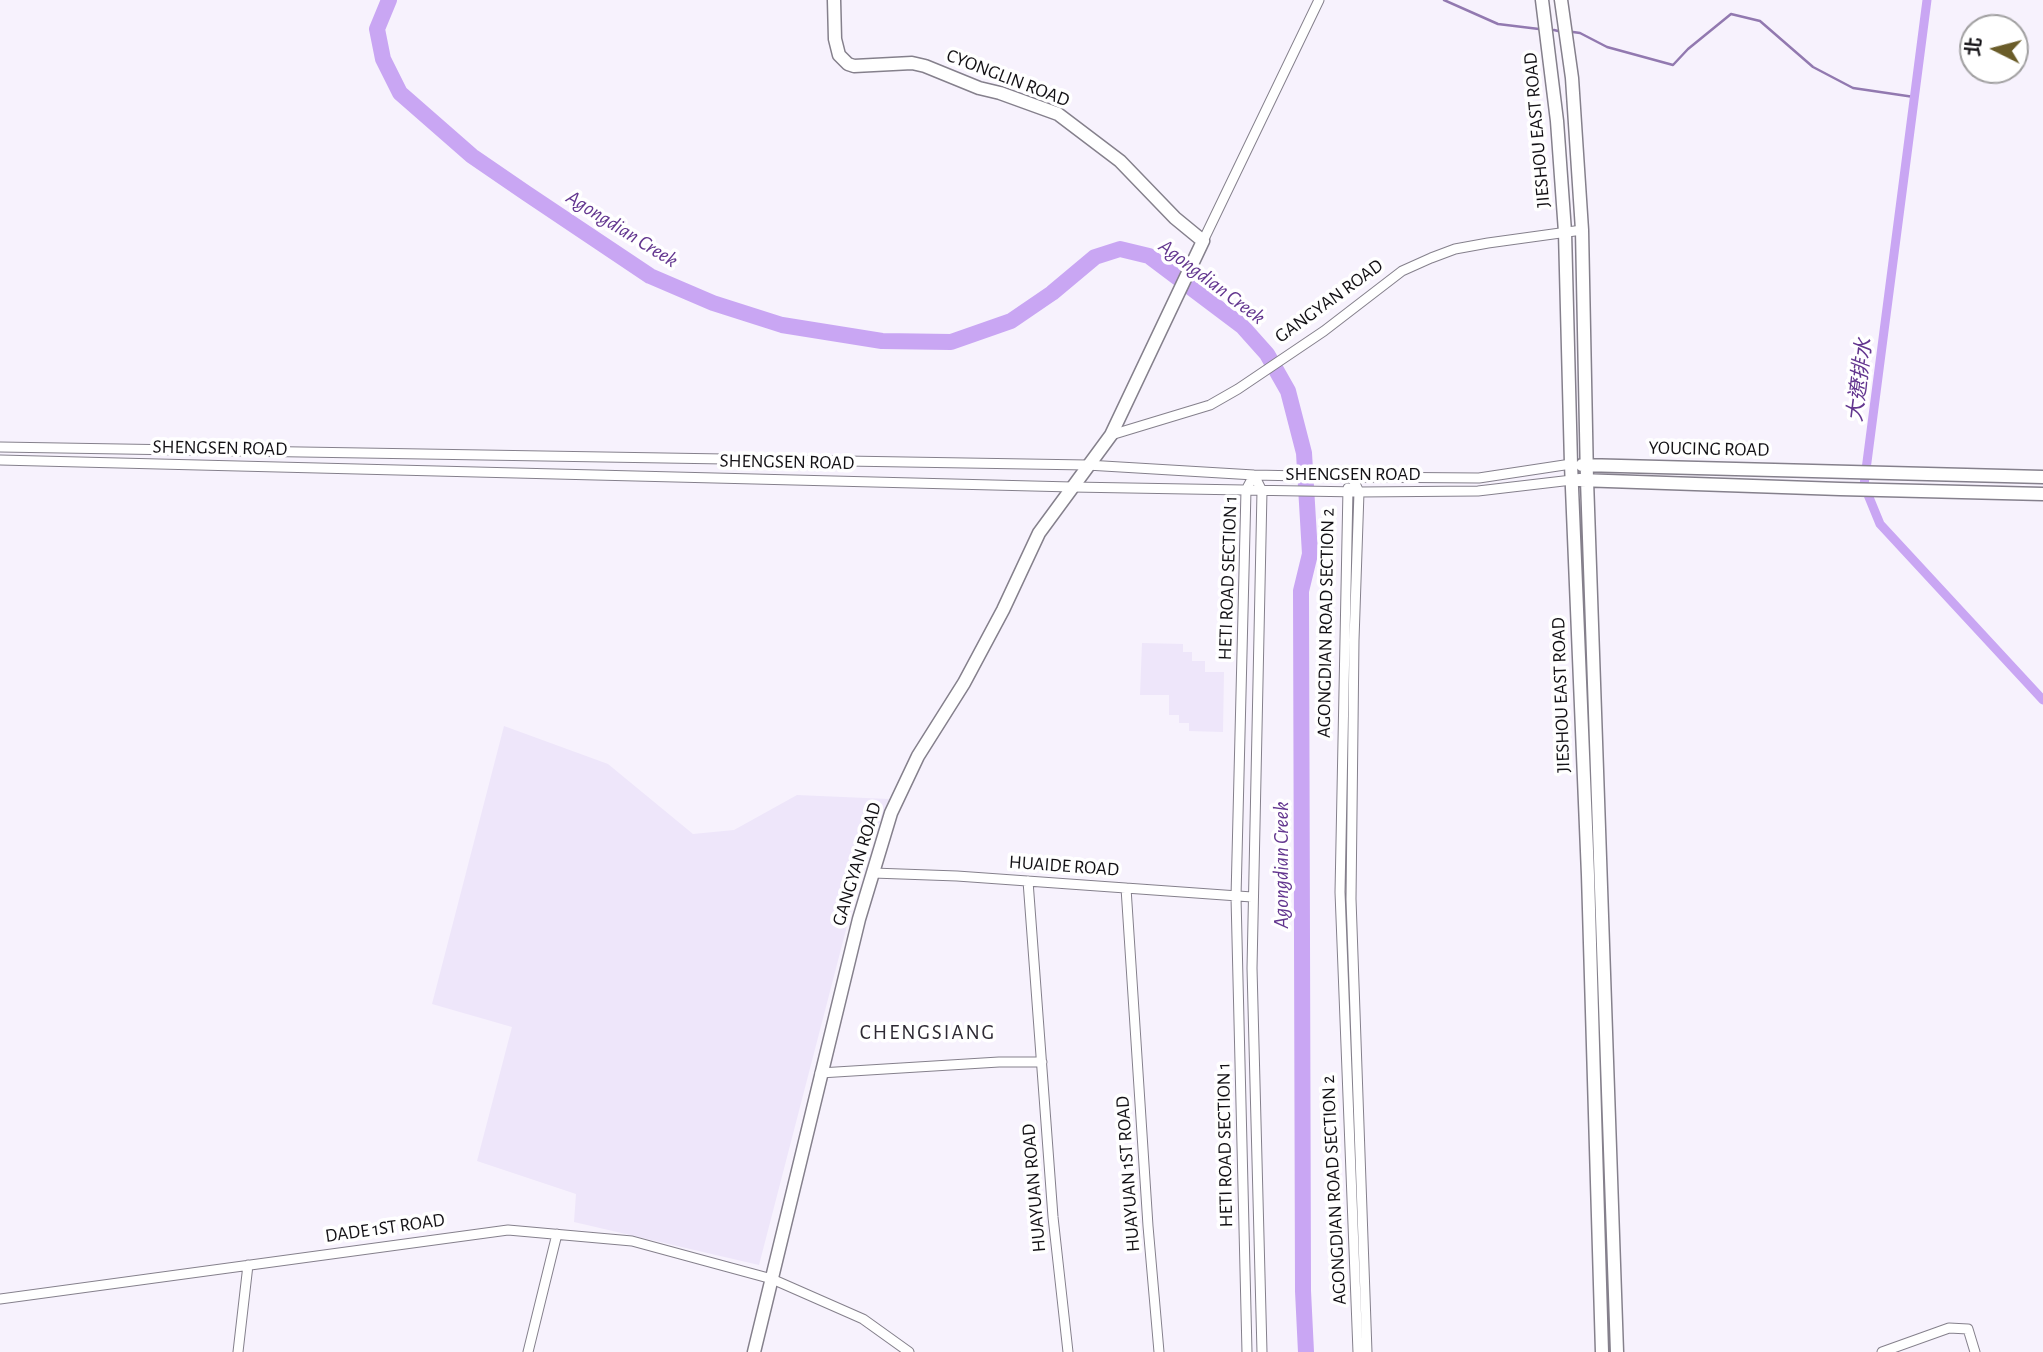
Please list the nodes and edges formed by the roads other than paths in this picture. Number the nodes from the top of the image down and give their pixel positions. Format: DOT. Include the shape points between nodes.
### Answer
graph roads {
  1 [pos="834,0"];
  2 [pos="1319,0"];
  3 [pos="1561,4"];
  4 [pos="1543,6"];
  5 [pos="1574,99"];
  6 [pos="1555,100"];
  7 [pos="1582,230"];
  8 [pos="1565,232"];
  9 [pos="1203,241"];
  10 [pos="1111,435"];
  11 [pos="0,447"];
  12 [pos="0,460"];
  13 [pos="1571,464"];
  14 [pos="1087,465"];
  15 [pos="1587,465"];
  16 [pos="1254,475"];
  17 [pos="1352,477"];
  18 [pos="2043,477"];
  19 [pos="1572,480"];
  20 [pos="1587,480"];
  21 [pos="1072,487"];
  22 [pos="1246,490"];
  23 [pos="1266,490"];
  24 [pos="1346,492"];
  25 [pos="1359,492"];
  26 [pos="2043,494"];
  27 [pos="873,873"];
  28 [pos="1028,881"];
  29 [pos="1126,888"];
  30 [pos="1236,897"];
  31 [pos="1252,897"];
  32 [pos="1042,1062"];
  33 [pos="821,1073"];
  34 [pos="557,1234"];
  35 [pos="248,1265"];
  36 [pos="772,1279"];
  37 [pos="0,1300"];
  38 [pos="1616,1334"];
  39 [pos="1601,1335"];
  40 [pos="238,1352"];
  41 [pos="528,1352"];
  42 [pos="754,1352"];
  43 [pos="909,1352"];
  44 [pos="1068,1352"];
  45 [pos="1159,1352"];
  46 [pos="1247,1352"];
  47 [pos="1262,1352"];
  48 [pos="1359,1352"];
  49 [pos="1367,1352"];
  50 [pos="1602,1352"];
  51 [pos="1617,1352"];
  52 [pos="1882,1352"];
  53 [pos="1975,1352"];
  1 -- 9 [label="main road, CYONGLIN ROAD" via="835,39 839,55 848,64 925,65 1058,114 1120,161"];
  2 -- 9 [label="street"];
  3 -- 4 [label="main road"];
  3 -- 5 [label="main road, JIESHOU EAST ROAD"];
  4 -- 6 [label="main road, JIESHOU EAST ROAD"];
  5 -- 6 [label="main road"];
  5 -- 7 [label="main road, JIESHOU EAST ROAD"];
  6 -- 8 [label="main road, JIESHOU EAST ROAD"];
  7 -- 8 [label="street, GANGYAN ROAD"];
  7 -- 15 [label="main road, JIESHOU EAST ROAD"];
  8 -- 10 [label="street, GANGYAN ROAD" via="1455,249 1431,258 1402,271 1293,352 1210,405"];
  8 -- 13 [label="main road, JIESHOU EAST ROAD"];
  9 -- 10 [label="main road, GANGYAN ROAD"];
  10 -- 14 [label="main road, GANGYAN ROAD"];
  11 -- 14 [label="street, SHENGSEN ROAD"];
  12 -- 21 [label="street, SHENGSEN ROAD"];
  13 -- 15 [label="main road, YOUCING ROAD"];
  13 -- 17 [label="street, SHENGSEN ROAD" via="1493,477"];
  13 -- 19 [label="main road, JIESHOU EAST ROAD"];
  14 -- 16 [label="street, SHENGSEN ROAD"];
  14 -- 21 [label="main road, GANGYAN ROAD"];
  15 -- 18 [label="main road, YOUCING ROAD"];
  15 -- 20 [label="main road, JIESHOU EAST ROAD"];
  16 -- 17 [label="street, SHENGSEN ROAD"];
  16 -- 22 [label="street, HETI ROAD SECTION 1"];
  16 -- 23 [label="street, HETI ROAD SECTION 1"];
  17 -- 24 [label="street, AGONGDIAN ROAD SECTION 2"];
  17 -- 25 [label="street, AGONGDIAN ROAD SECTION 2"];
  19 -- 20 [label="main road, YOUCING ROAD"];
  19 -- 25 [label="street, SHENGSEN ROAD" via="1478,491"];
  19 -- 39 [label="main road, JIESHOU EAST ROAD"];
  20 -- 26 [label="main road, YOUCING ROAD"];
  20 -- 38 [label="main road, JIESHOU EAST ROAD"];
  21 -- 22 [label="street, SHENGSEN ROAD"];
  21 -- 27 [label="main road, GANGYAN ROAD" via="1040,534 970,671 918,756 891,813"];
  22 -- 23 [label="street, SHENGSEN ROAD"];
  22 -- 30 [label="street, HETI ROAD SECTION 1"];
  23 -- 24 [label="street, SHENGSEN ROAD"];
  23 -- 31 [label="street, HETI ROAD SECTION 1"];
  24 -- 25 [label="street, SHENGSEN ROAD"];
  24 -- 48 [label="street, AGONGDIAN ROAD SECTION 2" via="1340,905"];
  25 -- 49 [label="street, AGONGDIAN ROAD SECTION 2" via="1351,899"];
  27 -- 28 [label="street, HUAIDE ROAD"];
  27 -- 33 [label="main road, GANGYAN ROAD"];
  28 -- 29 [label="street, HUAIDE ROAD"];
  28 -- 32 [label="street, HUAYUAN ROAD"];
  29 -- 30 [label="street, HUAIDE ROAD"];
  29 -- 45 [label="street, HUAYUAN 1ST ROAD"];
  30 -- 31 [label="street, HUAIDE ROAD"];
  30 -- 46 [label="street, HETI ROAD SECTION 1"];
  31 -- 47 [label="street, HETI ROAD SECTION 1"];
  32 -- 33 [label="street"];
  32 -- 44 [label="street, HUAYUAN ROAD"];
  33 -- 36 [label="main road, GANGYAN ROAD"];
  34 -- 35 [label="street, DADE 1ST ROAD" via="509,1230"];
  34 -- 36 [label="street, DADE 1ST ROAD" via="632,1241"];
  34 -- 41 [label="street"];
  35 -- 37 [label="street, DADE 1ST ROAD"];
  35 -- 40 [label="street"];
  36 -- 42 [label="main road, GANGYAN ROAD"];
  36 -- 43 [label="street, DADE 1ST ROAD" via="863,1319"];
  38 -- 39 [label="main road"];
  38 -- 51 [label="main road, JIESHOU EAST ROAD"];
  39 -- 50 [label="main road, JIESHOU EAST ROAD"];
  52 -- 53 [label="street" via="1950,1328 1968,1329"];
}
